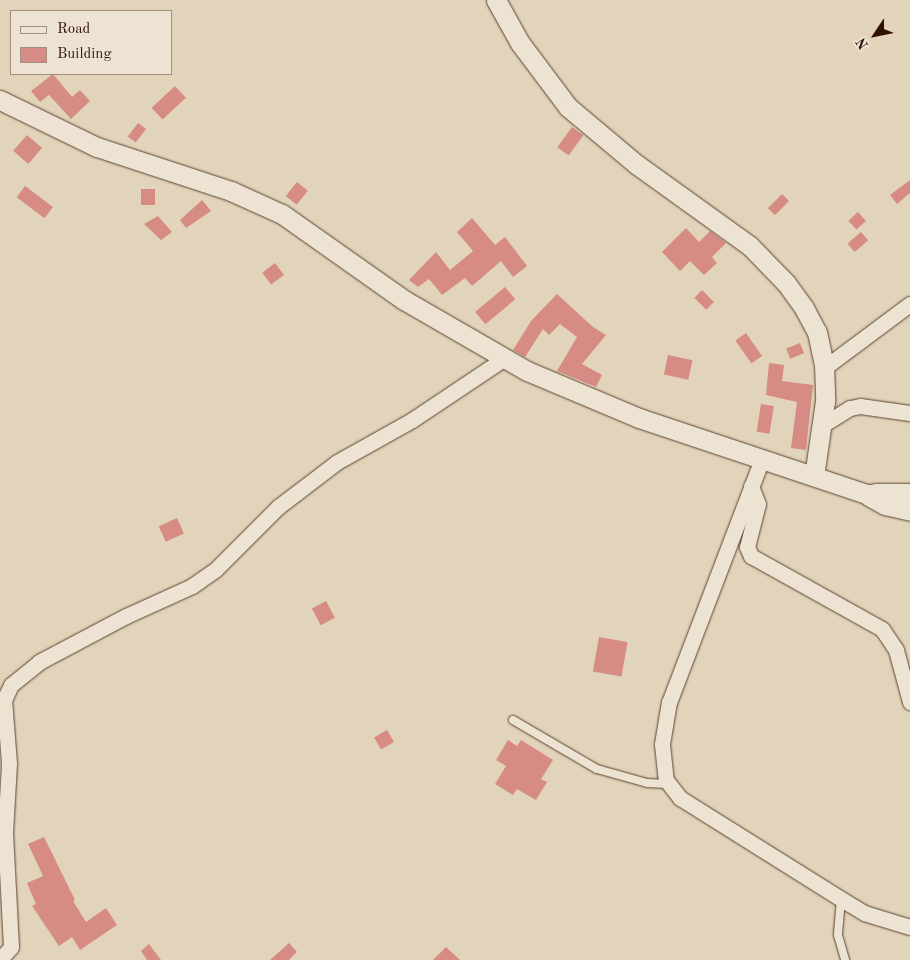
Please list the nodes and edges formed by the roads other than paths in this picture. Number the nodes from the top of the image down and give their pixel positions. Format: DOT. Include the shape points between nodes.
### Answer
graph roads {
  1 [pos="496,0"];
  2 [pos="0,100"];
  3 [pos="910,304"];
  4 [pos="505,358"];
  5 [pos="824,368"];
  6 [pos="910,413"];
  7 [pos="821,426"];
  8 [pos="762,459"];
  9 [pos="814,476"];
  10 [pos="751,486"];
  11 [pos="910,494"];
  12 [pos="869,495"];
  13 [pos="910,510"];
  14 [pos="910,702"];
  15 [pos="513,720"];
  16 [pos="668,784"];
  17 [pos="841,899"];
  18 [pos="910,927"];
  19 [pos="0,959"];
  20 [pos="845,960"];
  1 -- 5 [label="street" via="520,43 568,107 636,164 769,263 799,301 817,332"];
  2 -- 4 [label="street" via="97,147 231,191 282,214 404,300"];
  3 -- 5 [label="street"];
  4 -- 8 [label="street" via="527,371 639,418"];
  4 -- 19 [label="street" via="412,420 337,462 278,507 216,569 192,586 39,662 11,685 4,700 9,763 5,833 11,947"];
  5 -- 7 [label="street"];
  6 -- 7 [label="street" via="860,406"];
  7 -- 9 [label="street"];
  8 -- 9 [label="street"];
  8 -- 10 [label="street"];
  9 -- 12 [label="street"];
  10 -- 14 [label="street" via="758,504 747,547 751,556 882,629 896,650"];
  10 -- 16 [label="street" via="669,702 662,744"];
  11 -- 12 [label="main road"];
  12 -- 13 [label="main road" via="885,504"];
  15 -- 16 [label="lane" via="597,769 647,783"];
  16 -- 17 [label="street" via="680,798"];
  17 -- 18 [label="street" via="864,913"];
  17 -- 20 [label="lane" via="838,935"];
}
